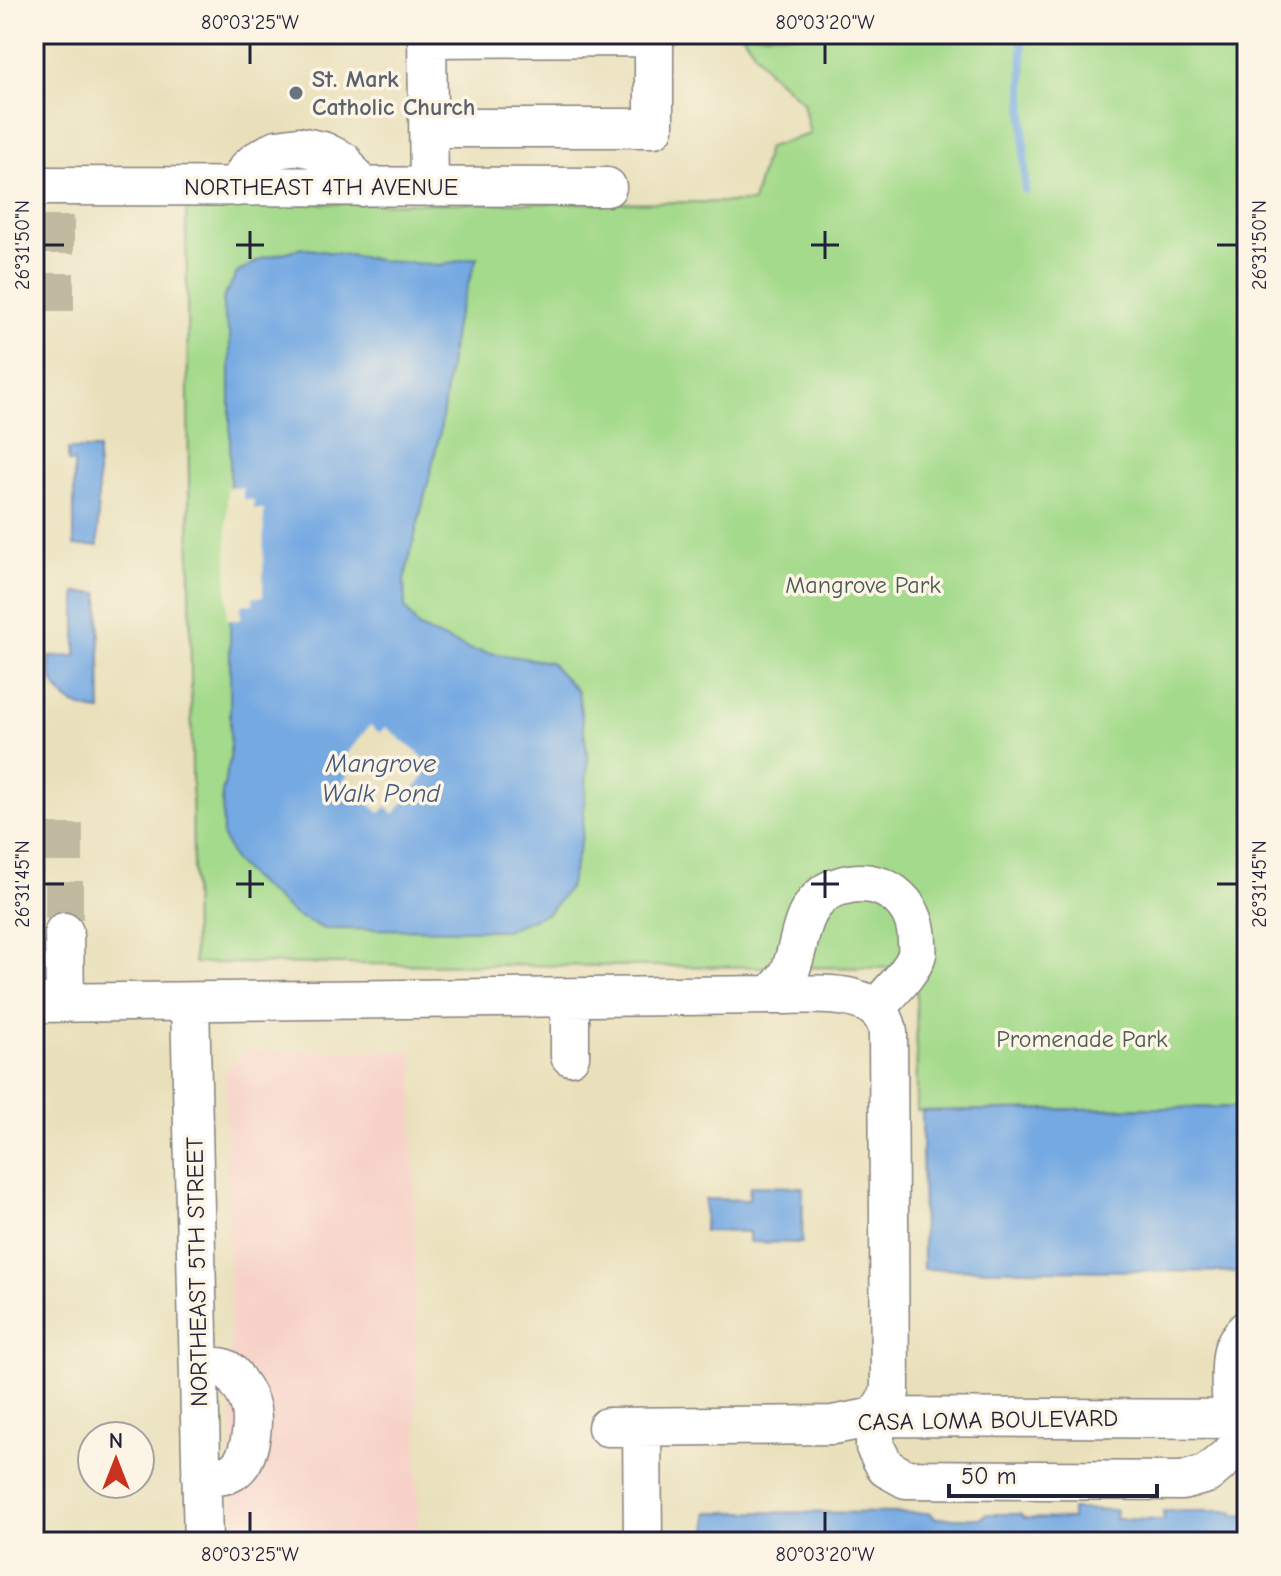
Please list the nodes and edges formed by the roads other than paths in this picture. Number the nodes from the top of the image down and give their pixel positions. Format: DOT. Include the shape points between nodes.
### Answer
graph roads {
  1 [pos="427,36"];
  2 [pos="429,128"];
  3 [pos="429,187"];
  4 [pos="607,187"];
  5 [pos="48,196"];
  6 [pos="64,932"];
  7 [pos="771,995"];
  8 [pos="570,998"];
  9 [pos="190,1002"];
  10 [pos="49,1003"];
  11 [pos="876,1008"];
  12 [pos="570,1056"];
  13 [pos="1247,1329"];
  14 [pos="199,1366"];
  15 [pos="875,1417"];
  16 [pos="1244,1430"];
  17 [pos="201,1476"];
  18 [pos="203,1542"];
  19 [pos="643,1542"];
  1 -- 2 [label="street"];
  1 -- 2 [label="street" via="654,37 654,128"];
  2 -- 3 [label="street"];
  3 -- 4 [label="street, NORTHEAST 4TH AVENUE"];
  3 -- 5 [label="street, NORTHEAST 4TH AVENUE" via="237,187"];
  6 -- 10 [label="street"];
  7 -- 8 [label="street"];
  7 -- 11 [label="street" via="843,996"];
  7 -- 11 [label="street" via="790,970 812,905 828,890 870,883 893,891 917,929 917,954"];
  8 -- 9 [label="street"];
  8 -- 12 [label="street"];
  9 -- 10 [label="street"];
  9 -- 14 [label="street, NORTHEAST 5TH STREET"];
  11 -- 15 [label="street" via="888,1033 890,1393"];
  13 -- 16 [label="street" via="1232,1354 1232,1404"];
  14 -- 17 [label="street, NORTHEAST 5TH STREET"];
  14 -- 17 [label="street" via="226,1368 234,1376 246,1394 252,1422 237,1469 228,1475"];
  15 -- 16 [label="street, CASA LOMA BOULEVARD"];
  15 -- 16 [label="street" via="875,1447 886,1468 906,1479 1182,1481 1207,1474"];
  15 -- 19 [label="street, CASA LOMA BOULEVARD" via="833,1425 624,1427"];
  17 -- 18 [label="street, NORTHEAST 5TH STREET"];
}
